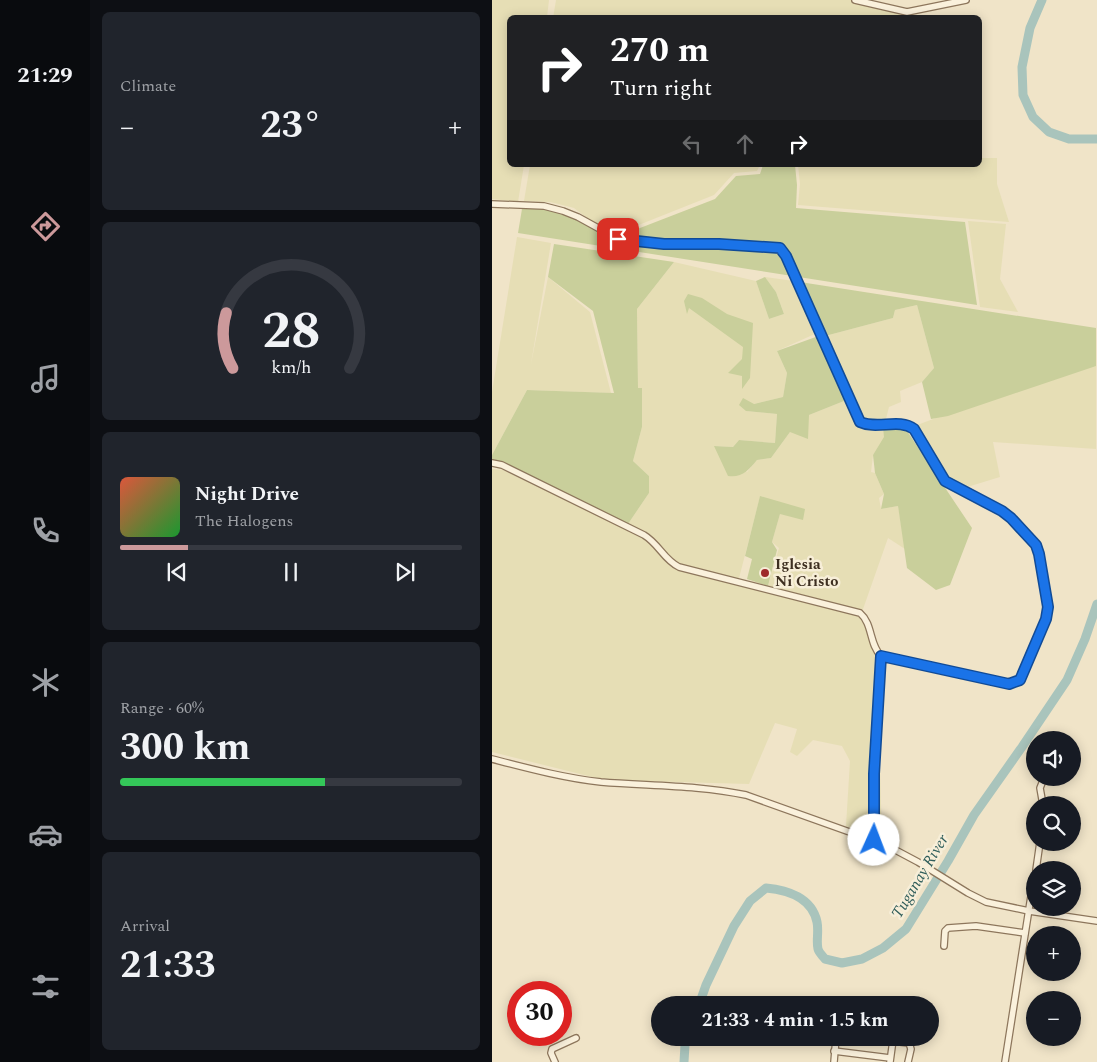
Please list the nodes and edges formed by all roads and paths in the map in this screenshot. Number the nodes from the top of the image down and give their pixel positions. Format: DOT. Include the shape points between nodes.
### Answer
graph roads {
  1 [pos="855,0"];
  2 [pos="966,0"];
  3 [pos="492,204"];
  4 [pos="492,463"];
  5 [pos="881,656"];
  6 [pos="492,759"];
  7 [pos="874,840"];
  8 [pos="1026,910"];
  9 [pos="1028,916"];
  10 [pos="1066,916"];
  11 [pos="1096,920"];
  12 [pos="1025,933"];
  13 [pos="944,946"];
  14 [pos="576,1038"];
  15 [pos="835,1046"];
  16 [pos="892,1046"];
  17 [pos="910,1046"];
  18 [pos="834,1051"];
  19 [pos="890,1060"];
  20 [pos="555,1062"];
  21 [pos="834,1062"];
  22 [pos="908,1062"];
  23 [pos="1006,1062"];
  1 -- 2 [label="street" via="907,12"];
  3 -- 5 [label="street" via="544,206 563,211 618,239 780,248 860,422 914,429 945,481 1002,511 1036,545 1048,607 1020,680 1009,684"];
  4 -- 5 [label="street" via="644,534 679,567 860,613"];
  5 -- 7 [label="street" via="874,774"];
  6 -- 7 [label="street" via="597,781 727,791"];
  7 -- 8 [label="street" via="986,902"];
  9 -- 12 [label="street"];
  10 -- 11 [label="street"];
  12 -- 13 [label="street" via="976,926 948,928"];
  12 -- 23 [label="street"];
  14 -- 20 [label="street" via="552,1049"];
  15 -- 18 [label="street"];
  16 -- 19 [label="street"];
  17 -- 22 [label="street"];
  18 -- 19 [label="street"];
  18 -- 21 [label="street"];
}
